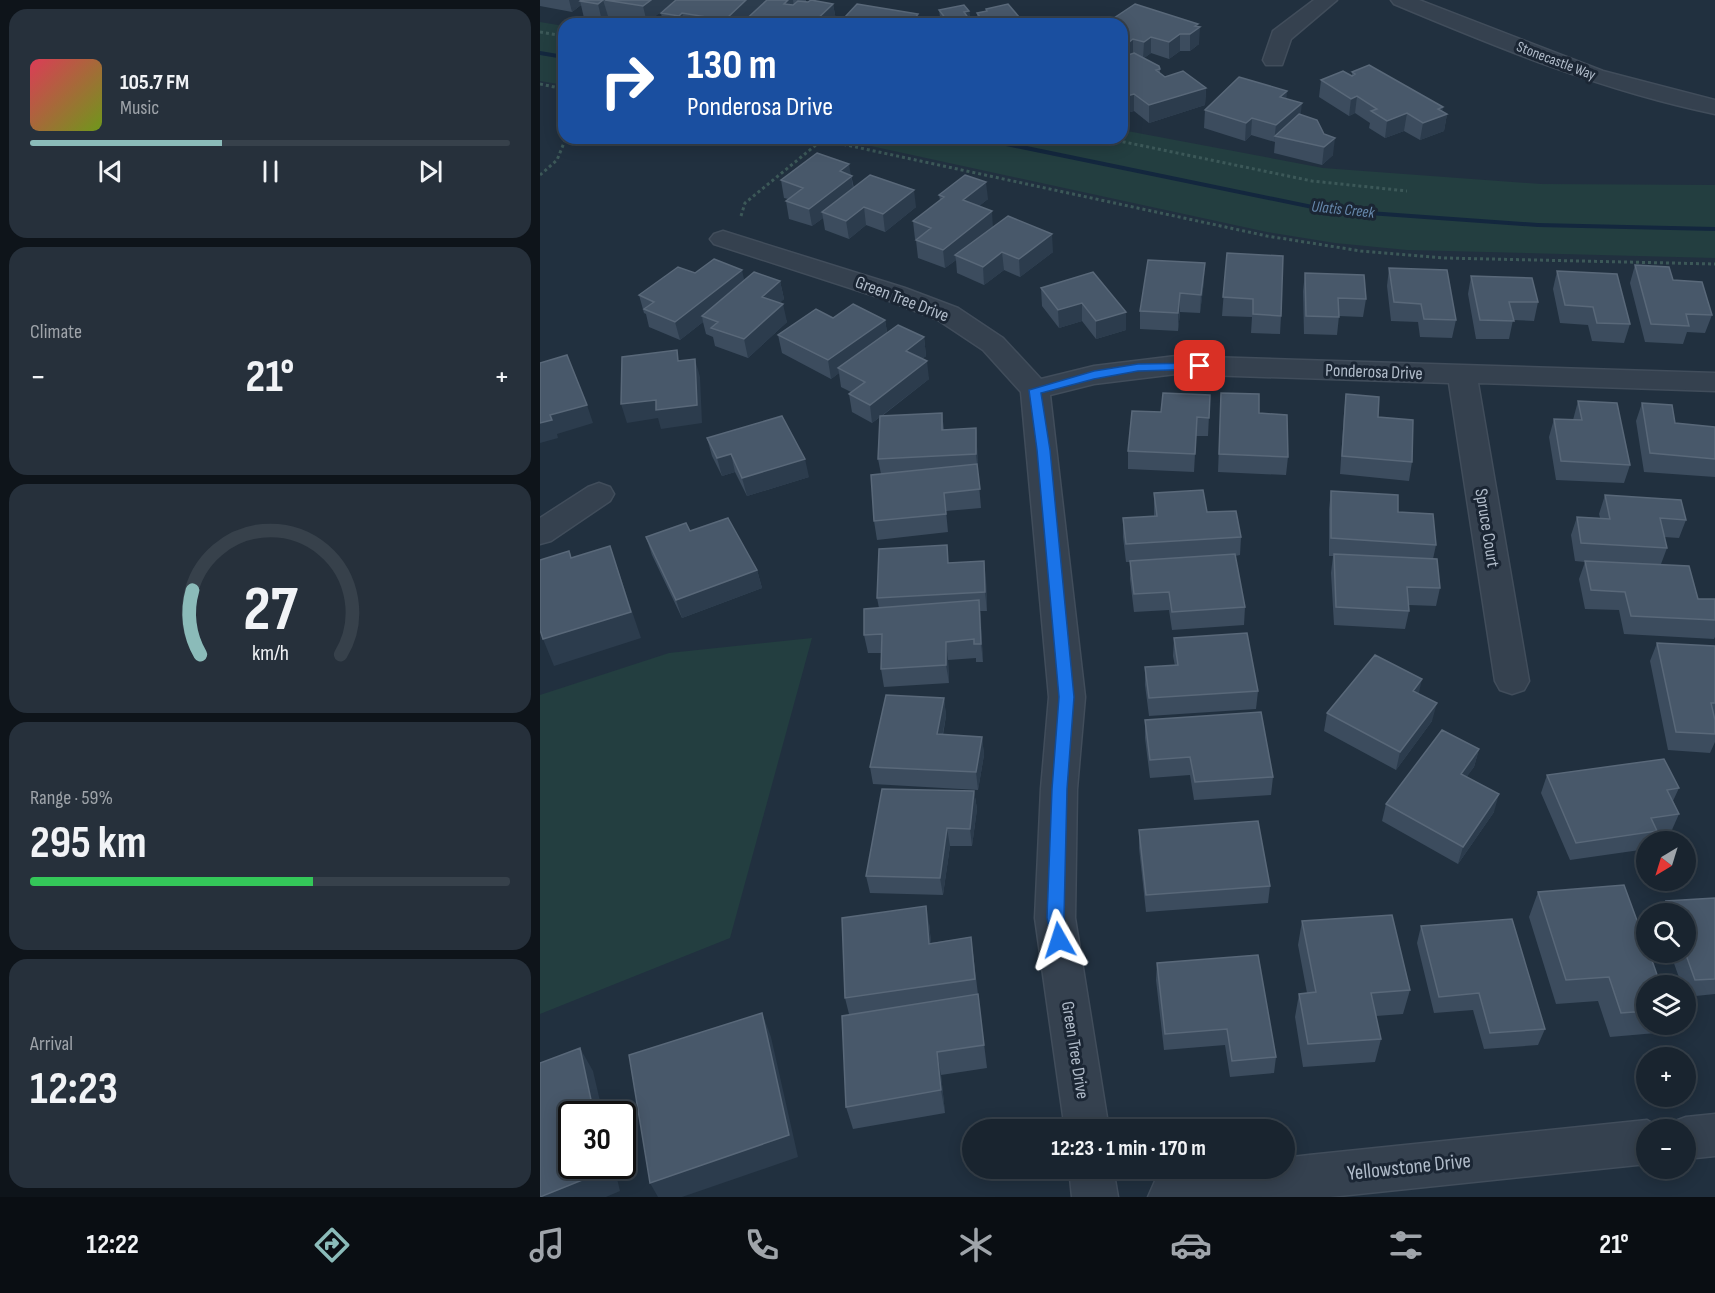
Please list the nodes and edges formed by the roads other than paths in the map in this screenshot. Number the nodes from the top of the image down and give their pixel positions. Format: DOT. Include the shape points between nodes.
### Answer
graph roads {
  1 [pos="1327,0"];
  2 [pos="1401,0"];
  3 [pos="1274,60"];
  4 [pos="1715,107"];
  5 [pos="723,239"];
  6 [pos="1462,375"];
  7 [pos="1715,382"];
  8 [pos="1035,390"];
  9 [pos="599,494"];
  10 [pos="540,532"];
  11 [pos="1512,681"];
  12 [pos="1085,1119"];
  13 [pos="1715,1135"];
  14 [pos="1696,1137"];
  15 [pos="1636,1143"];
  16 [pos="1093,1179"];
  17 [pos="1312,1187"];
  18 [pos="1095,1197"];
  19 [pos="1171,1197"];
  1 -- 3 [label="street" via="1281,36"];
  2 -- 4 [label="street, Stonecastle Way" via="1598,78 1666,98"];
  5 -- 8 [label="street, Green Tree Drive" via="948,314 993,344"];
  6 -- 7 [label="street, Ponderosa Drive"];
  6 -- 8 [label="street, Ponderosa Drive" via="1176,365 1094,375"];
  6 -- 11 [label="street, Spruce Court"];
  8 -- 12 [label="street, Green Tree Drive" via="1067,697 1059,789 1055,918"];
  9 -- 10 [label="street"];
  13 -- 14 [label="street"];
  15 -- 17 [label="street, Yellowstone Drive"];
  16 -- 18 [label="street"];
  17 -- 19 [label="street, Yellowstone Drive"];
}
